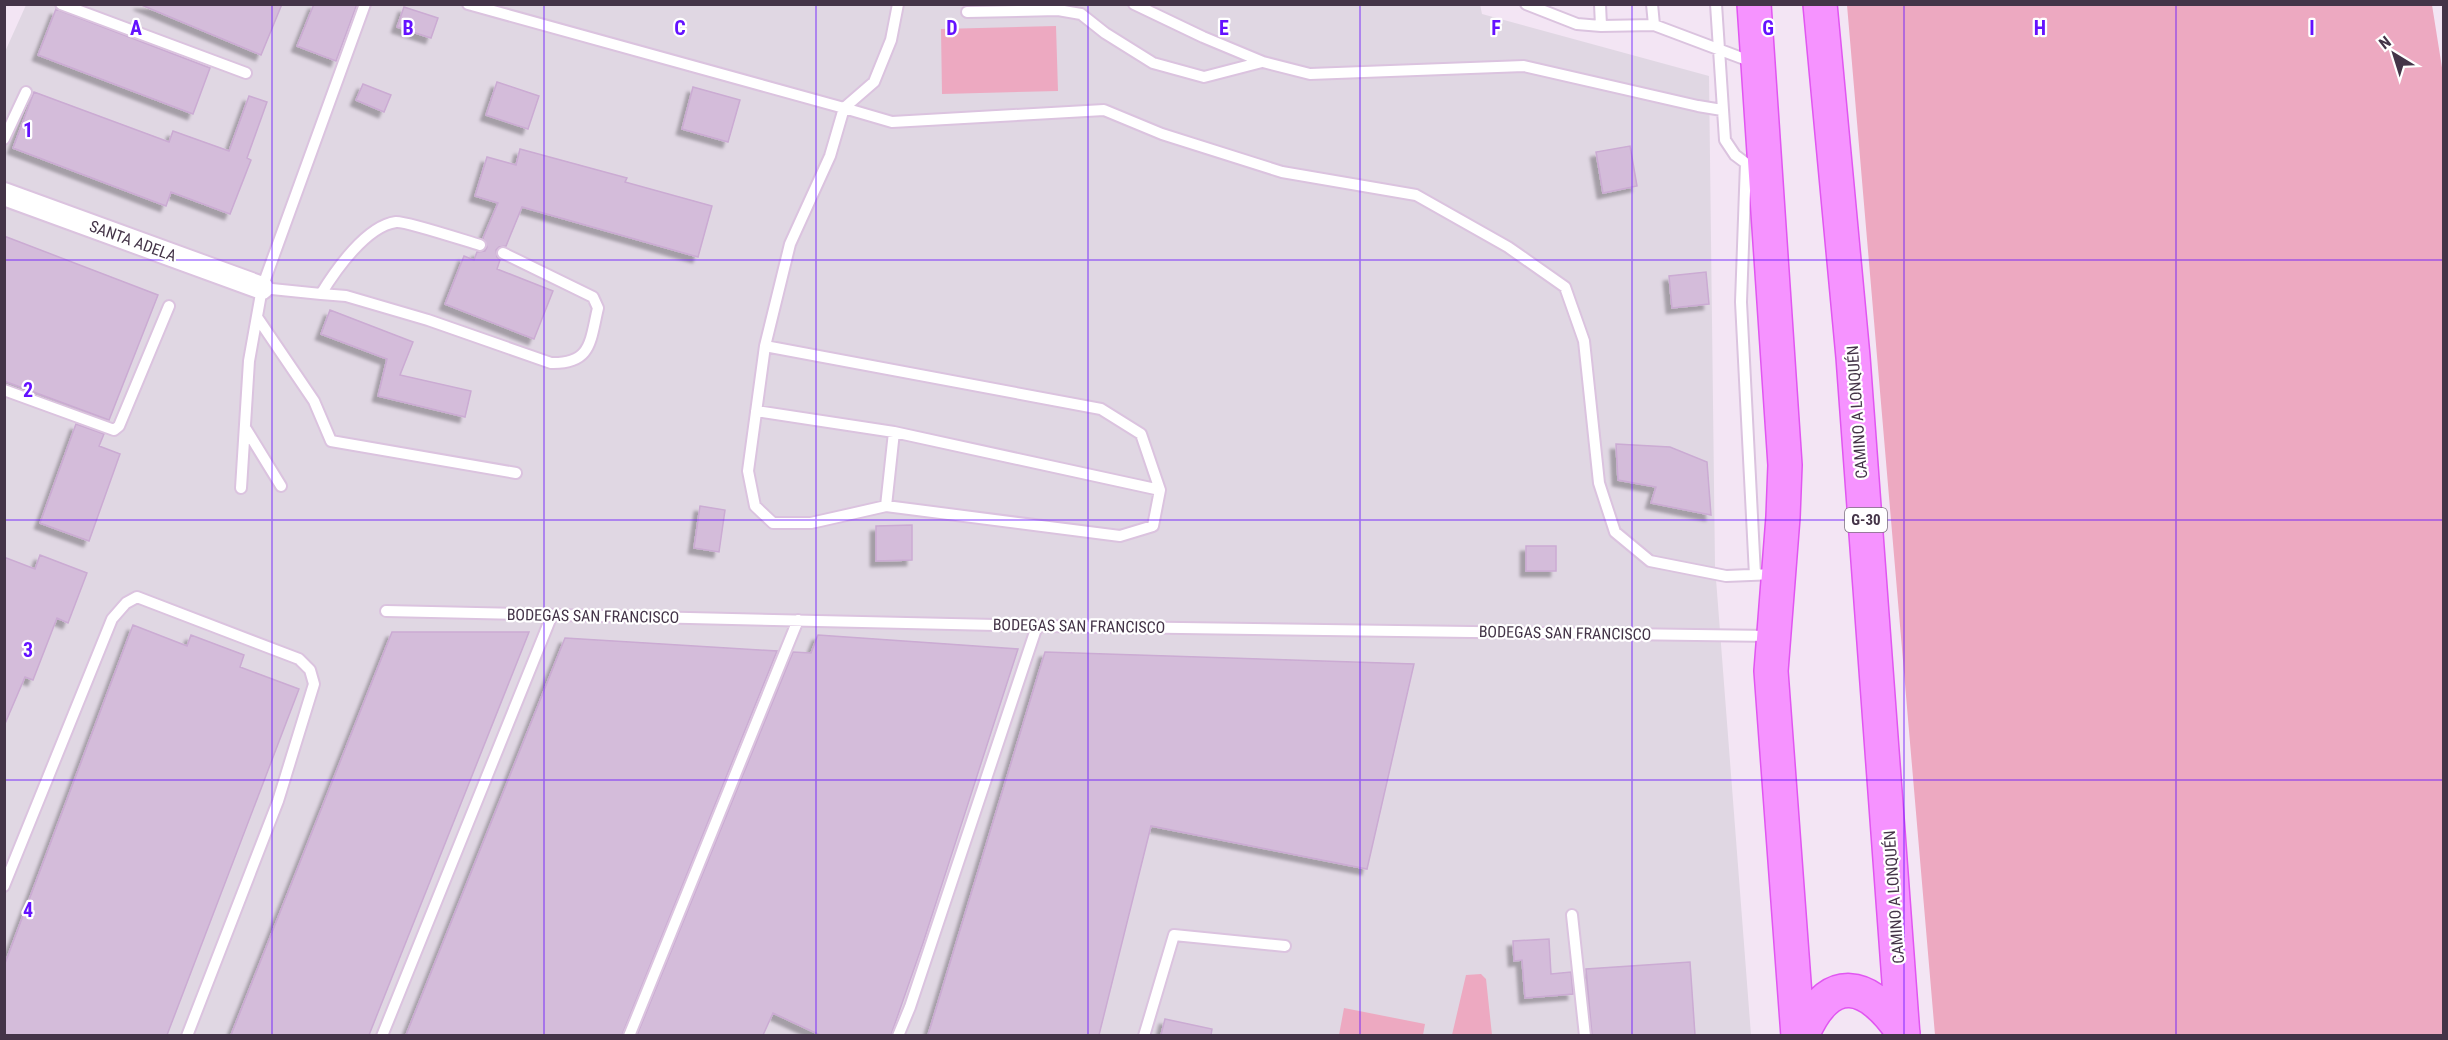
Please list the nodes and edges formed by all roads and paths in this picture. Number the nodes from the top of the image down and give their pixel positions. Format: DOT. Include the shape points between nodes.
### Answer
graph roads {
  1 [pos="61,4"];
  2 [pos="365,4"];
  3 [pos="468,4"];
  4 [pos="898,4"];
  5 [pos="1134,4"];
  6 [pos="1526,4"];
  7 [pos="1600,4"];
  8 [pos="1652,4"];
  9 [pos="1716,4"];
  10 [pos="1754,4"];
  11 [pos="1820,4"];
  12 [pos="967,12"];
  13 [pos="1654,25"];
  14 [pos="1601,26"];
  15 [pos="1718,49"];
  16 [pos="1263,62"];
  17 [pos="1758,64"];
  18 [pos="246,73"];
  19 [pos="26,92"];
  20 [pos="844,108"];
  21 [pos="1722,110"];
  22 [pos="4,139"];
  23 [pos="1755,170"];
  24 [pos="4,194"];
  25 [pos="480,245"];
  26 [pos="503,253"];
  27 [pos="262,288"];
  28 [pos="321,294"];
  29 [pos="169,306"];
  30 [pos="257,317"];
  31 [pos="765,346"];
  32 [pos="4,390"];
  33 [pos="756,411"];
  34 [pos="245,429"];
  35 [pos="894,432"];
  36 [pos="516,473"];
  37 [pos="281,486"];
  38 [pos="241,488"];
  39 [pos="1160,490"];
  40 [pos="886,507"];
  41 [pos="1767,574"];
  42 [pos="386,611"];
  43 [pos="552,615"];
  44 [pos="798,620"];
  45 [pos="1037,626"];
  46 [pos="1773,636"];
  47 [pos="4,886"];
  48 [pos="1572,915"];
  49 [pos="1285,946"];
  50 [pos="1903,1034"];
  51 [pos="187,1035"];
  52 [pos="382,1035"];
  53 [pos="629,1035"];
  54 [pos="898,1035"];
  55 [pos="1144,1035"];
  56 [pos="1585,1035"];
  57 [pos="1800,1035"];
  1 -- 18 [label="lane"];
  2 -- 27 [label="lane"];
  3 -- 20 [label="lane"];
  4 -- 20 [label="lane" via="891,40 874,82"];
  5 -- 16 [label="lane"];
  6 -- 14 [label="lane" via="1577,24"];
  7 -- 14 [label="lane"];
  8 -- 13 [label="lane"];
  9 -- 15 [label="lane"];
  10 -- 17 [label="main road"];
  11 -- 50 [label="main road, CAMINO A LONQUÉN / G-30" via="1853,357"];
  12 -- 16 [label="lane" via="1058,10 1081,14 1154,63 1204,77"];
  13 -- 14 [label="lane"];
  13 -- 15 [label="lane"];
  15 -- 17 [label="lane"];
  15 -- 21 [label="lane"];
  16 -- 21 [label="lane" via="1310,74 1524,66"];
  17 -- 23 [label="main road"];
  19 -- 22 [label="lane"];
  20 -- 31 [label="lane" via="830,156 790,243"];
  20 -- 41 [label="lane" via="892,122 1104,110 1162,134 1282,172 1416,195 1508,247 1565,287 1584,341 1599,483 1615,532 1650,561 1726,576"];
  21 -- 23 [label="lane" via="1725,140 1735,155"];
  23 -- 41 [label="main road" via="1785,465"];
  24 -- 27 [label="street, SANTA ADELA"];
  25 -- 28 [label="lane" via="397,222 381,228 357,247"];
  26 -- 28 [label="lane" via="593,297 598,308 589,346 579,358 569,364 551,363 428,320 346,296"];
  27 -- 28 [label="lane"];
  27 -- 30 [label="lane"];
  29 -- 32 [label="lane" via="114,430"];
  30 -- 34 [label="lane" via="249,361"];
  30 -- 36 [label="lane" via="314,401 331,441"];
  31 -- 33 [label="lane"];
  31 -- 39 [label="lane" via="1101,409 1142,434"];
  33 -- 35 [label="lane"];
  33 -- 40 [label="lane" via="748,471 755,506 773,523 811,523"];
  34 -- 37 [label="lane"];
  34 -- 38 [label="lane"];
  35 -- 39 [label="lane"];
  35 -- 40 [label="lane"];
  39 -- 40 [label="lane" via="1153,526 1120,536"];
  41 -- 46 [label="main road"];
  42 -- 43 [label="lane, BODEGAS SAN FRANCISCO"];
  43 -- 44 [label="lane, BODEGAS SAN FRANCISCO"];
  43 -- 52 [label="lane"];
  44 -- 45 [label="lane, BODEGAS SAN FRANCISCO"];
  44 -- 53 [label="lane"];
  45 -- 46 [label="lane, BODEGAS SAN FRANCISCO"];
  45 -- 54 [label="lane"];
  46 -- 57 [label="main road" via="1773,711"];
  47 -- 51 [label="lane" via="112,618 126,603 137,597 299,659 310,670 314,684 278,801"];
  48 -- 56 [label="lane"];
  49 -- 55 [label="lane" via="1174,934"];
  50 -- 57 [label="main road" via="1875,1001 1860,992 1844,990 1822,1003"];
}
